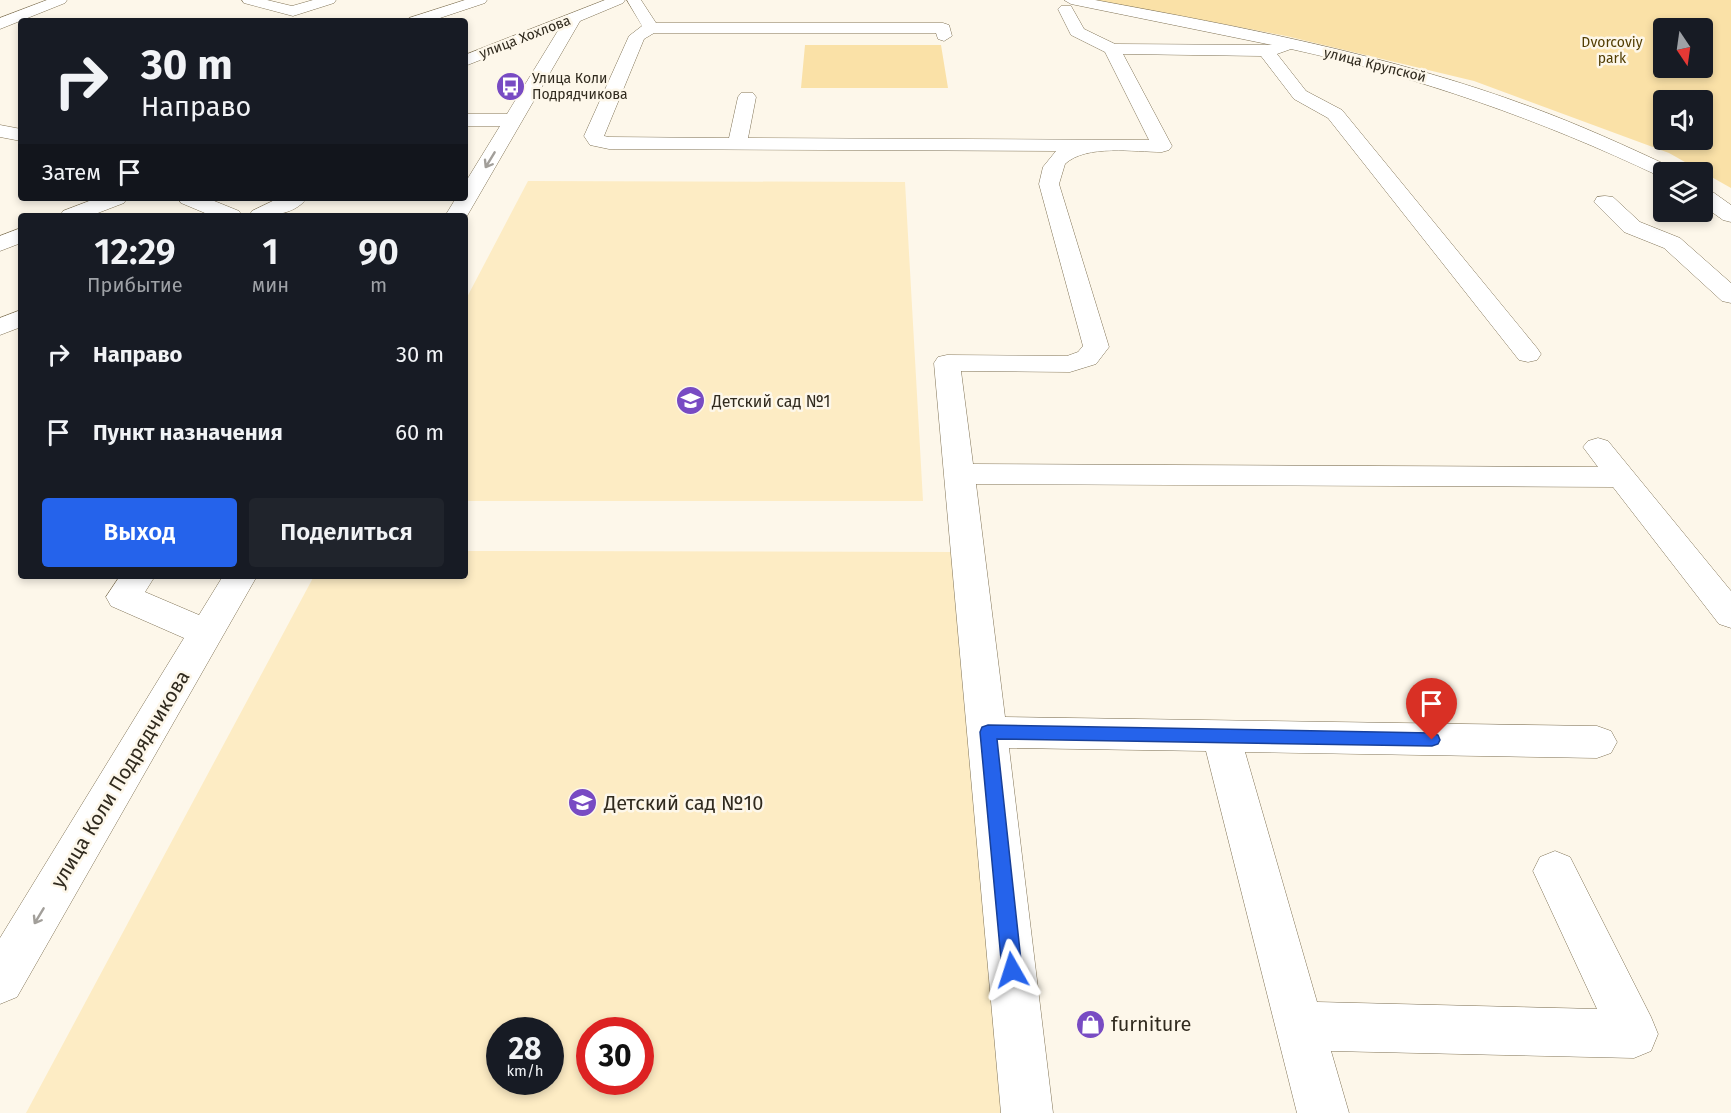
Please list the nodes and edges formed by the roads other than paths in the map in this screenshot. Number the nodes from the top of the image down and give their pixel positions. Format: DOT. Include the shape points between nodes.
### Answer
graph roads {
  1 [pos="60,0"];
  2 [pos="249,0"];
  3 [pos="329,0"];
  4 [pos="480,0"];
  5 [pos="614,0"];
  6 [pos="634,0"];
  7 [pos="1068,5"];
  8 [pos="424,18"];
  9 [pos="573,19"];
  10 [pos="0,24"];
  11 [pos="651,28"];
  12 [pos="944,36"];
  13 [pos="515,42"];
  14 [pos="1289,45"];
  15 [pos="556,47"];
  16 [pos="1112,49"];
  17 [pos="1266,51"];
  18 [pos="468,60"];
  19 [pos="747,97"];
  20 [pos="468,120"];
  21 [pos="514,120"];
  22 [pos="0,131"];
  23 [pos="18,134"];
  24 [pos="737,144"];
  25 [pos="1090,146"];
  26 [pos="1653,166"];
  27 [pos="468,196"];
  28 [pos="109,201"];
  29 [pos="196,201"];
  30 [pos="290,201"];
  31 [pos="1605,202"];
  32 [pos="1713,203"];
  33 [pos="79,213"];
  34 [pos="224,213"];
  35 [pos="266,213"];
  36 [pos="1731,215"];
  37 [pos="1731,296"];
  38 [pos="18,319"];
  39 [pos="0,327"];
  40 [pos="1528,354"];
  41 [pos="1598,447"];
  42 [pos="958,474"];
  43 [pos="1622,477"];
  44 [pos="136,579"];
  45 [pos="238,579"];
  46 [pos="1731,615"];
  47 [pos="206,633"];
  48 [pos="988,732"];
  49 [pos="1221,736"];
  50 [pos="1597,742"];
  51 [pos="1555,871"];
  52 [pos="0,981"];
  53 [pos="1299,1026"];
  54 [pos="1026,1113"];
  55 [pos="1323,1113"];
  1 -- 10 [label="street"];
  2 -- 3 [label="street" via="293,11"];
  4 -- 8 [label="street"];
  5 -- 9 [label="street, улица Хохлова"];
  6 -- 11 [label="street"];
  7 -- 14 [label="street, улица Крупской"];
  7 -- 16 [label="street" via="1077,32"];
  9 -- 13 [label="street, улица Хохлова"];
  9 -- 15 [label="street"];
  11 -- 12 [label="street" via="943,27"];
  11 -- 24 [label="street" via="637,36 594,135 597,141"];
  13 -- 15 [label="street" via="543,39"];
  13 -- 18 [label="street, улица Хохлова"];
  14 -- 17 [label="street"];
  14 -- 26 [label="street, улица Крупской" via="1365,60 1492,98 1599,139"];
  15 -- 21 [label="street"];
  16 -- 17 [label="street"];
  16 -- 25 [label="street" via="1162,146"];
  17 -- 40 [label="street" via="1300,95 1335,114"];
  19 -- 24 [label="street"];
  20 -- 21 [label="street"];
  21 -- 27 [label="street, one-way"];
  22 -- 23 [label="street"];
  24 -- 25 [label="street"];
  25 -- 42 [label="street" via="1068,152 1057,160 1049,184 1096,347 1087,358 1070,364 947,363"];
  28 -- 33 [label="street"];
  29 -- 34 [label="street"];
  30 -- 35 [label="street"];
  31 -- 37 [label="street" via="1632,227 1672,243"];
  32 -- 36 [label="street"];
  38 -- 39 [label="street"];
  41 -- 43 [label="street"];
  42 -- 43 [label="street"];
  42 -- 48 [label="street"];
  43 -- 46 [label="street"];
  44 -- 47 [label="street" via="123,597"];
  45 -- 47 [label="street, улица Коли Подрядчикова"];
  47 -- 52 [label="street, улица Коли Подрядчикова, one-way"];
  48 -- 49 [label="street"];
  48 -- 54 [label="street"];
  49 -- 50 [label="street"];
  49 -- 53 [label="street"];
  51 -- 53 [label="street" via="1634,1034"];
  53 -- 55 [label="street"];
}
